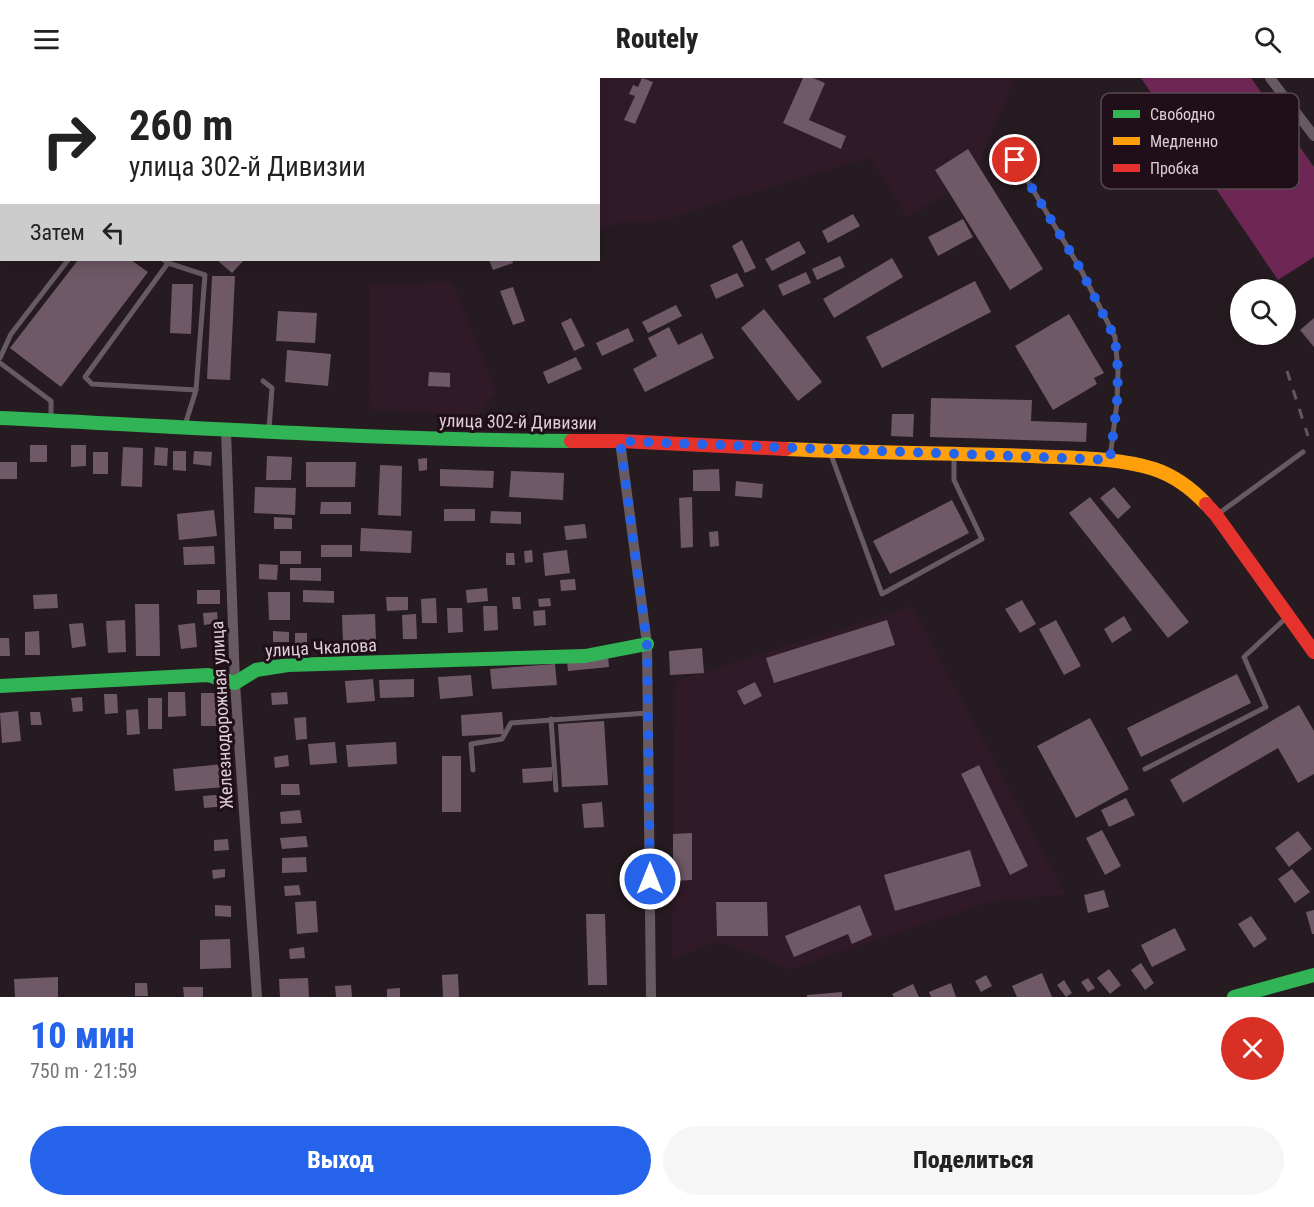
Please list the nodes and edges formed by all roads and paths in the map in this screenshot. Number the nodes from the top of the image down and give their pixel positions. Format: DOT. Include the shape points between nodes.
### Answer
graph roads {
  1 [pos="1270,78"];
  2 [pos="1281,93"];
  3 [pos="1299,116"];
  4 [pos="1314,136"];
  5 [pos="1015,160"];
  6 [pos="67,261"];
  7 [pos="166,261"];
  8 [pos="0,358"];
  9 [pos="0,363"];
  10 [pos="263,381"];
  11 [pos="196,390"];
  12 [pos="0,418"];
  13 [pos="50,421"];
  14 [pos="184,427"];
  15 [pos="225,431"];
  16 [pos="269,431"];
  17 [pos="620,441"];
  18 [pos="830,451"];
  19 [pos="1303,452"];
  20 [pos="954,453"];
  21 [pos="1110,460"];
  22 [pos="1216,515"];
  23 [pos="1288,616"];
  24 [pos="647,644"];
  25 [pos="1314,652"];
  26 [pos="235,683"];
  27 [pos="0,686"];
  28 [pos="649,713"];
  29 [pos="551,719"];
  30 [pos="1145,769"];
  31 [pos="473,770"];
  32 [pos="556,790"];
  33 [pos="1314,975"];
  34 [pos="257,997"];
  35 [pos="651,997"];
  36 [pos="1234,997"];
  1 -- 2 [label="street"];
  3 -- 4 [label="street"];
  5 -- 21 [label="lane" via="1080,268 1115,338 1117,403"];
  6 -- 8 [label="lane" via="11,334"];
  7 -- 11 [label="lane" via="205,275"];
  7 -- 11 [label="lane" via="85,377 92,384"];
  9 -- 13 [label="lane" via="51,401"];
  10 -- 16 [label="lane" via="272,388"];
  11 -- 14 [label="lane"];
  12 -- 13 [label="street, улица 302-й Дивизии"];
  13 -- 14 [label="street, улица 302-й Дивизии"];
  14 -- 15 [label="street, улица 302-й Дивизии"];
  15 -- 16 [label="street, улица 302-й Дивизии"];
  15 -- 26 [label="street, Железнодорожная улица"];
  16 -- 17 [label="street, улица 302-й Дивизии" via="449,440"];
  17 -- 18 [label="street, улица 302-й Дивизии"];
  17 -- 24 [label="street"];
  18 -- 20 [label="street, улица 302-й Дивизии"];
  18 -- 20 [label="lane" via="882,594 982,539 954,480"];
  19 -- 22 [label="lane"];
  20 -- 21 [label="street, улица 302-й Дивизии"];
  21 -- 22 [label="street, улица 302-й Дивизии" via="1177,479"];
  22 -- 23 [label="street, улица 302-й Дивизии"];
  23 -- 25 [label="street, улица 302-й Дивизии"];
  23 -- 30 [label="lane" via="1244,657 1266,707"];
  24 -- 26 [label="street, улица Чкалова" via="585,656 288,665 256,670"];
  24 -- 28 [label="street"];
  26 -- 27 [label="street" via="208,675"];
  26 -- 34 [label="street, Железнодорожная улица"];
  28 -- 29 [label="lane"];
  28 -- 35 [label="street"];
  29 -- 31 [label="lane" via="512,723 502,739 471,744"];
  29 -- 32 [label="lane"];
  33 -- 36 [label="street"];
}
